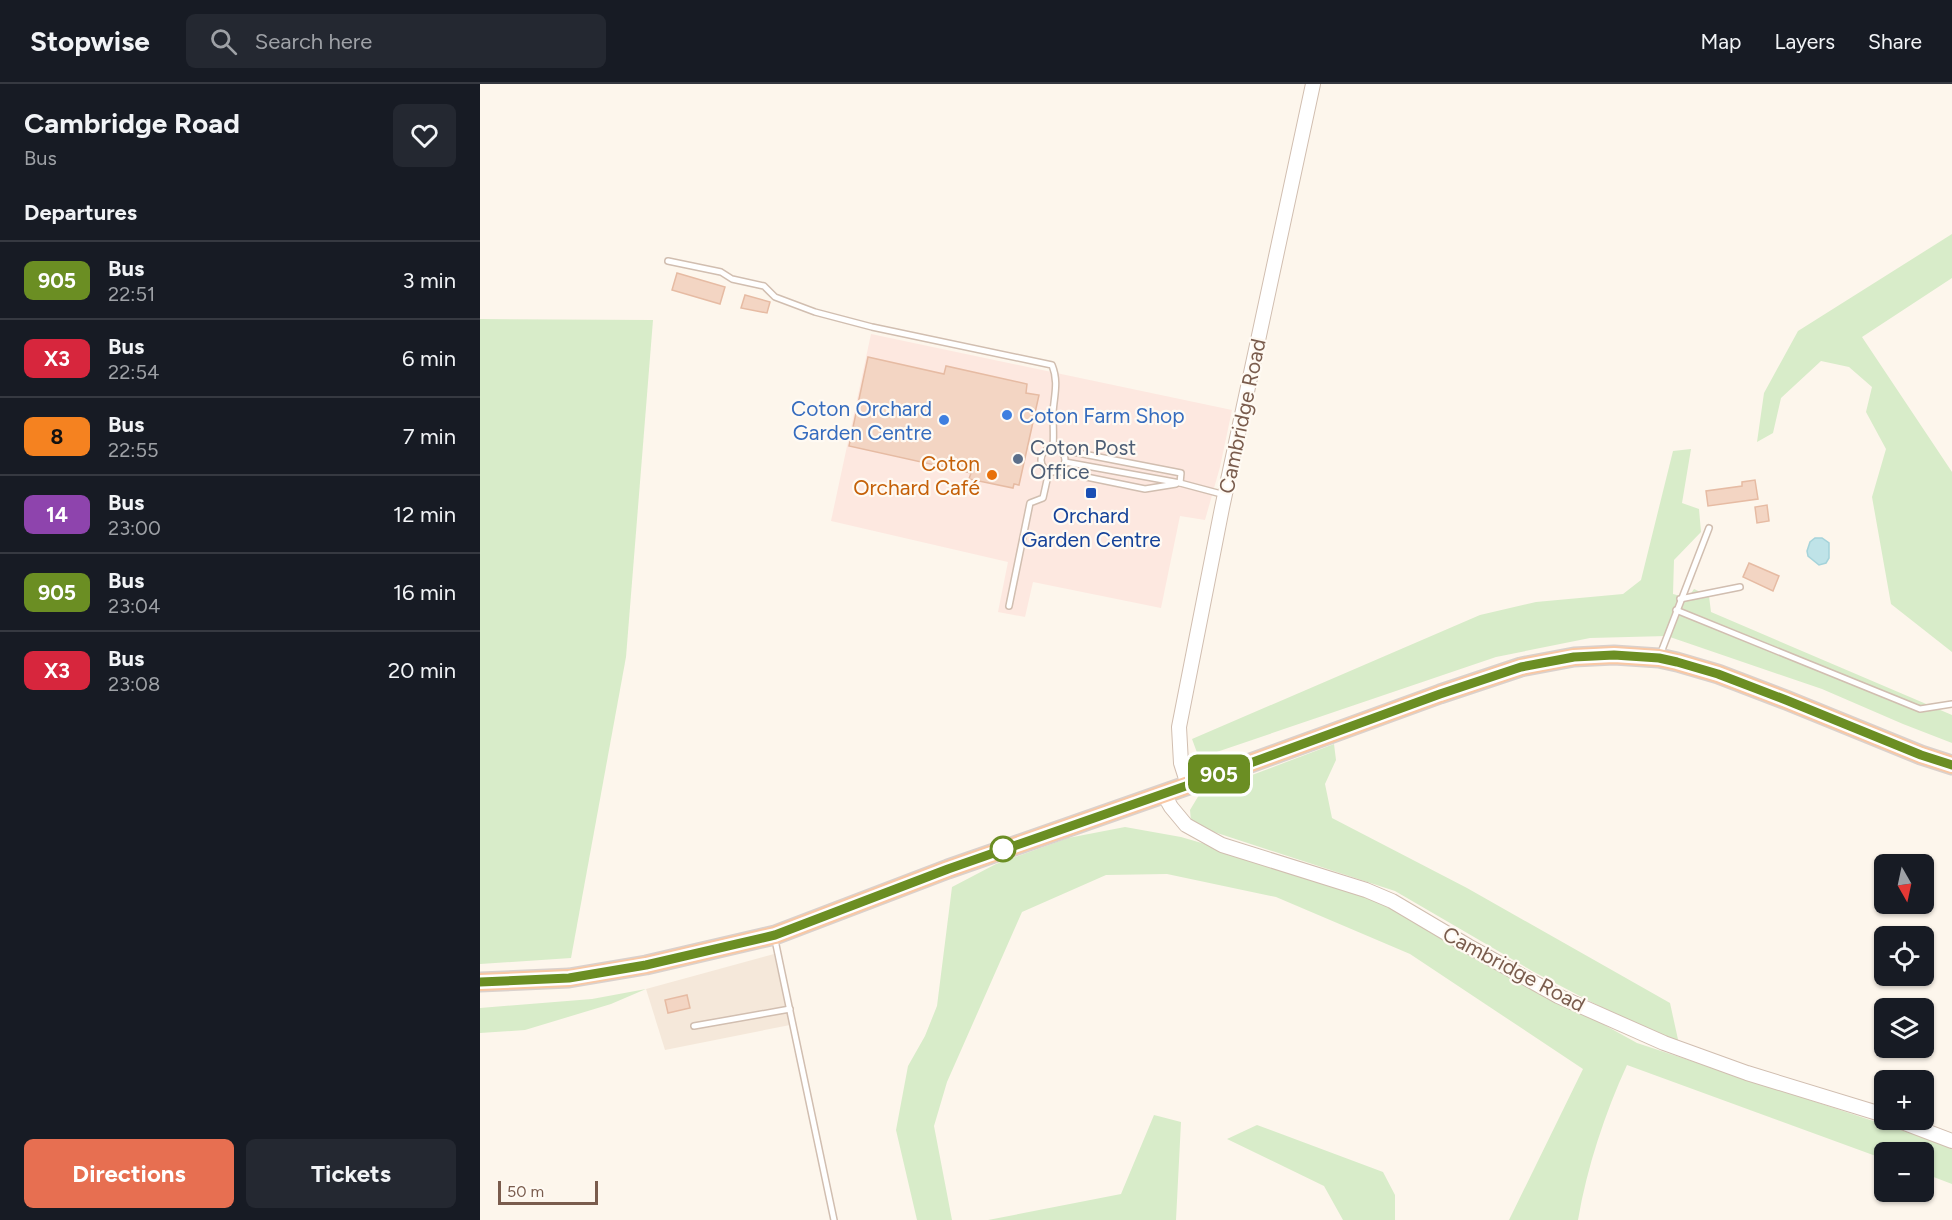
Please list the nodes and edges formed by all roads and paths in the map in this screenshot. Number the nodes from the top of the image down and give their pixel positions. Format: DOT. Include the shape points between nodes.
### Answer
graph roads {
  1 [pos="1312,84"];
  2 [pos="668,261"];
  3 [pos="1053,448"];
  4 [pos="1063,454"];
  5 [pos="1065,462"];
  6 [pos="1049,471"];
  7 [pos="1057,471"];
  8 [pos="1180,483"];
  9 [pos="1225,495"];
  10 [pos="1709,528"];
  11 [pos="1740,587"];
  12 [pos="1680,599"];
  13 [pos="1009,606"];
  14 [pos="1676,610"];
  15 [pos="1659,658"];
  16 [pos="1952,704"];
  17 [pos="1952,765"];
  18 [pos="1188,785"];
  19 [pos="1163,793"];
  20 [pos="775,935"];
  21 [pos="480,982"];
  22 [pos="790,1009"];
  23 [pos="694,1026"];
  24 [pos="1874,1112"];
  25 [pos="1923,1130"];
  26 [pos="1952,1141"];
  27 [pos="834,1220"];
  1 -- 9 [label="street, Cambridge Road"];
  2 -- 3 [label="lane" via="764,286 775,297 827,315 1052,365 1057,376"];
  3 -- 4 [label="lane"];
  3 -- 6 [label="lane" via="1041,456 1043,467"];
  4 -- 5 [label="lane"];
  4 -- 8 [label="lane" via="1073,452 1181,473"];
  5 -- 7 [label="lane"];
  5 -- 8 [label="lane"];
  6 -- 7 [label="lane"];
  6 -- 13 [label="lane" via="1043,498 1030,503"];
  7 -- 8 [label="lane" via="1145,489"];
  8 -- 9 [label="lane"];
  9 -- 18 [label="street, Cambridge Road" via="1179,726 1181,763"];
  10 -- 12 [label="lane"];
  11 -- 12 [label="lane"];
  12 -- 14 [label="lane"];
  14 -- 15 [label="lane"];
  14 -- 16 [label="lane" via="1920,709"];
  15 -- 17 [label="highway" via="1718,674"];
  15 -- 18 [label="highway" via="1604,655 1521,667"];
  18 -- 19 [label="highway"];
  19 -- 20 [label="highway"];
  19 -- 24 [label="street, Cambridge Road" via="1186,825 1222,845 1392,901 1558,996 1622,1025 1747,1073"];
  20 -- 21 [label="highway" via="646,965 569,978"];
  20 -- 22 [label="lane"];
  22 -- 23 [label="lane"];
  22 -- 27 [label="lane"];
  25 -- 26 [label="street"];
}
